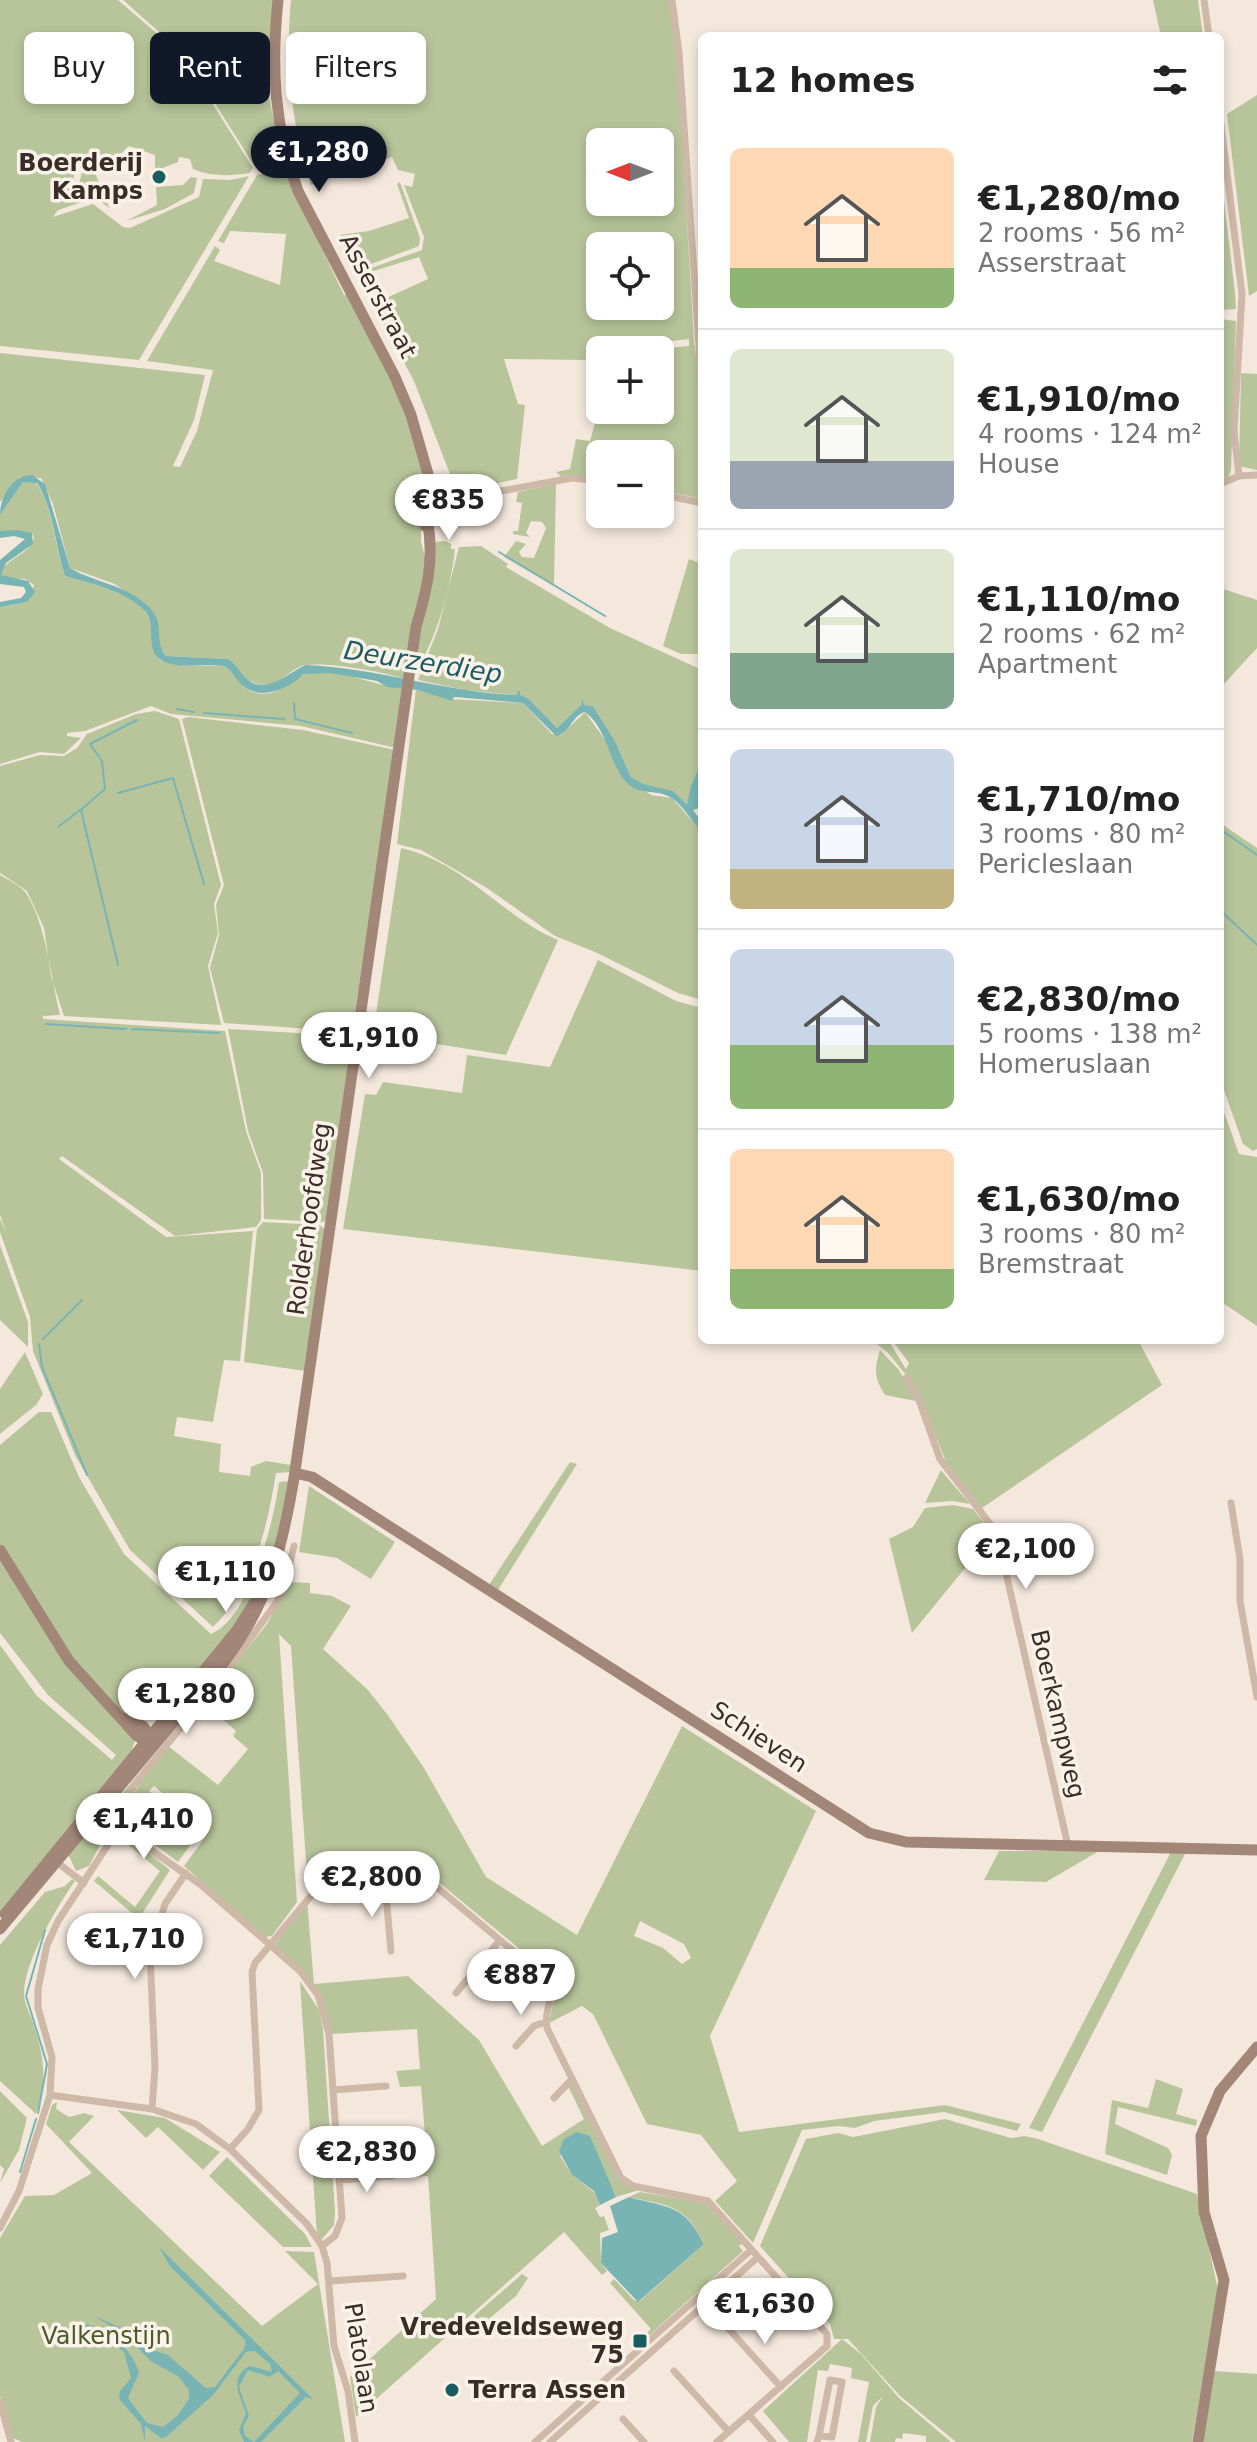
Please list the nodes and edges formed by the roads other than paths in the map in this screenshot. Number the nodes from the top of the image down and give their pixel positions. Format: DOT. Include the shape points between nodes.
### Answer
graph roads {
  1 [pos="278,0"];
  2 [pos="672,0"];
  3 [pos="1204,0"];
  4 [pos="1208,32"];
  5 [pos="1224,149"];
  6 [pos="698,332"];
  7 [pos="1257,475"];
  8 [pos="1239,476"];
  9 [pos="586,480"];
  10 [pos="1224,482"];
  11 [pos="432,496"];
  12 [pos="674,497"];
  13 [pos="698,502"];
  14 [pos="410,671"];
  15 [pos="906,1378"];
  16 [pos="295,1473"];
  17 [pos="1231,1503"];
  18 [pos="288,1543"];
  19 [pos="0,1550"];
  20 [pos="270,1576"];
  21 [pos="288,1580"];
  22 [pos="1257,1697"];
  23 [pos="151,1741"];
  24 [pos="119,1828"];
  25 [pos="1068,1846"];
  26 [pos="1257,1850"];
  27 [pos="54,1860"];
  28 [pos="186,1873"];
  29 [pos="84,1883"];
  30 [pos="385,1884"];
  31 [pos="0,1926"];
  32 [pos="500,1940"];
  33 [pos="268,1945"];
  34 [pos="391,1951"];
  35 [pos="456,1993"];
  36 [pos="545,2022"];
  37 [pos="516,2046"];
  38 [pos="1257,2047"];
  39 [pos="572,2079"];
  40 [pos="386,2086"];
  41 [pos="333,2090"];
  42 [pos="50,2095"];
  43 [pos="554,2098"];
  44 [pos="152,2109"];
  45 [pos="230,2149"];
  46 [pos="392,2176"];
  47 [pos="340,2180"];
  48 [pos="0,2228"];
  49 [pos="322,2246"];
  50 [pos="751,2250"];
  51 [pos="758,2257"];
  52 [pos="403,2276"];
  53 [pos="330,2281"];
  54 [pos="726,2326"];
  55 [pos="674,2371"];
  56 [pos="781,2387"];
  57 [pos="0,2402"];
  58 [pos="749,2415"];
  59 [pos="623,2419"];
  60 [pos="729,2432"];
  61 [pos="818,2439"];
  62 [pos="547,2440"];
  63 [pos="11,2442"];
  64 [pos="355,2442"];
  65 [pos="535,2442"];
  66 [pos="644,2442"];
  67 [pos="717,2442"];
  68 [pos="773,2442"];
  69 [pos="1198,2442"];
  1 -- 11 [label="main road, Asserstraat" via="273,86 288,166 395,377"];
  2 -- 6 [label="street"];
  3 -- 4 [label="street"];
  5 -- 8 [label="street" via="1242,294 1234,431"];
  7 -- 8 [label="street"];
  8 -- 10 [label="street"];
  9 -- 11 [label="street" via="458,499"];
  11 -- 14 [label="main road, Asserstraat" via="427,519 430,566"];
  12 -- 13 [label="street"];
  14 -- 16 [label="main road, Rolderhoofdweg"];
  15 -- 25 [label="street, Boerkampweg" via="940,1459 997,1533"];
  16 -- 18 [label="main road, Rolderhoofdweg"];
  16 -- 25 [label="main road, Schieven" via="312,1477 869,1833 906,1842"];
  17 -- 22 [label="street" via="1240,1601"];
  18 -- 20 [label="main road, Rolderhoofdweg"];
  18 -- 21 [label="street"];
  19 -- 23 [label="main road" via="69,1661"];
  20 -- 21 [label="street"];
  20 -- 23 [label="main road, Rolderhoofdweg" via="247,1631"];
  21 -- 24 [label="street" via="223,1676 134,1785"];
  23 -- 27 [label="main road, Rolderhoofdweg"];
  24 -- 28 [label="street"];
  24 -- 29 [label="street"];
  25 -- 26 [label="main road, Schieven"];
  27 -- 29 [label="street"];
  27 -- 31 [label="main road, Rolderhoofdweg"];
  28 -- 33 [label="street"];
  28 -- 44 [label="street" via="165,1904 150,1953"];
  29 -- 42 [label="street" via="58,1921 40,1968 38,2008 52,2057"];
  30 -- 32 [label="street" via="433,1884"];
  30 -- 33 [label="street" via="315,1891"];
  30 -- 34 [label="street"];
  32 -- 35 [label="street"];
  32 -- 36 [label="street" via="550,1982"];
  33 -- 41 [label="street" via="300,1971 322,2004"];
  33 -- 45 [label="street" via="252,1972 259,2110"];
  36 -- 37 [label="street"];
  36 -- 39 [label="street"];
  38 -- 69 [label="main road" via="1220,2091 1201,2136 1204,2212 1224,2280"];
  39 -- 43 [label="street"];
  39 -- 50 [label="street" via="623,2181 708,2201"];
  40 -- 41 [label="street"];
  41 -- 47 [label="street"];
  42 -- 44 [label="street, Platolaan"];
  42 -- 48 [label="street" via="19,2191"];
  44 -- 45 [label="street, Platolaan" via="196,2124"];
  45 -- 49 [label="street, Platolaan" via="307,2224"];
  46 -- 47 [label="street"];
  47 -- 49 [label="street" via="341,2225"];
  49 -- 53 [label="street, Platolaan"];
  50 -- 51 [label="street"];
  50 -- 62 [label="street"];
  51 -- 56 [label="street" via="829,2339"];
  51 -- 62 [label="street"];
  52 -- 53 [label="street, Platolaan"];
  53 -- 64 [label="street, Platolaan" via="334,2346 348,2391"];
  54 -- 56 [label="street"];
  55 -- 60 [label="street"];
  56 -- 58 [label="street"];
  57 -- 63 [label="street"];
  58 -- 60 [label="street"];
  58 -- 68 [label="street"];
  59 -- 66 [label="street"];
  60 -- 67 [label="street"];
  61 -- 61 [label="street" via="830,2380 842,2382 832,2437"];
  62 -- 65 [label="street"];
}
